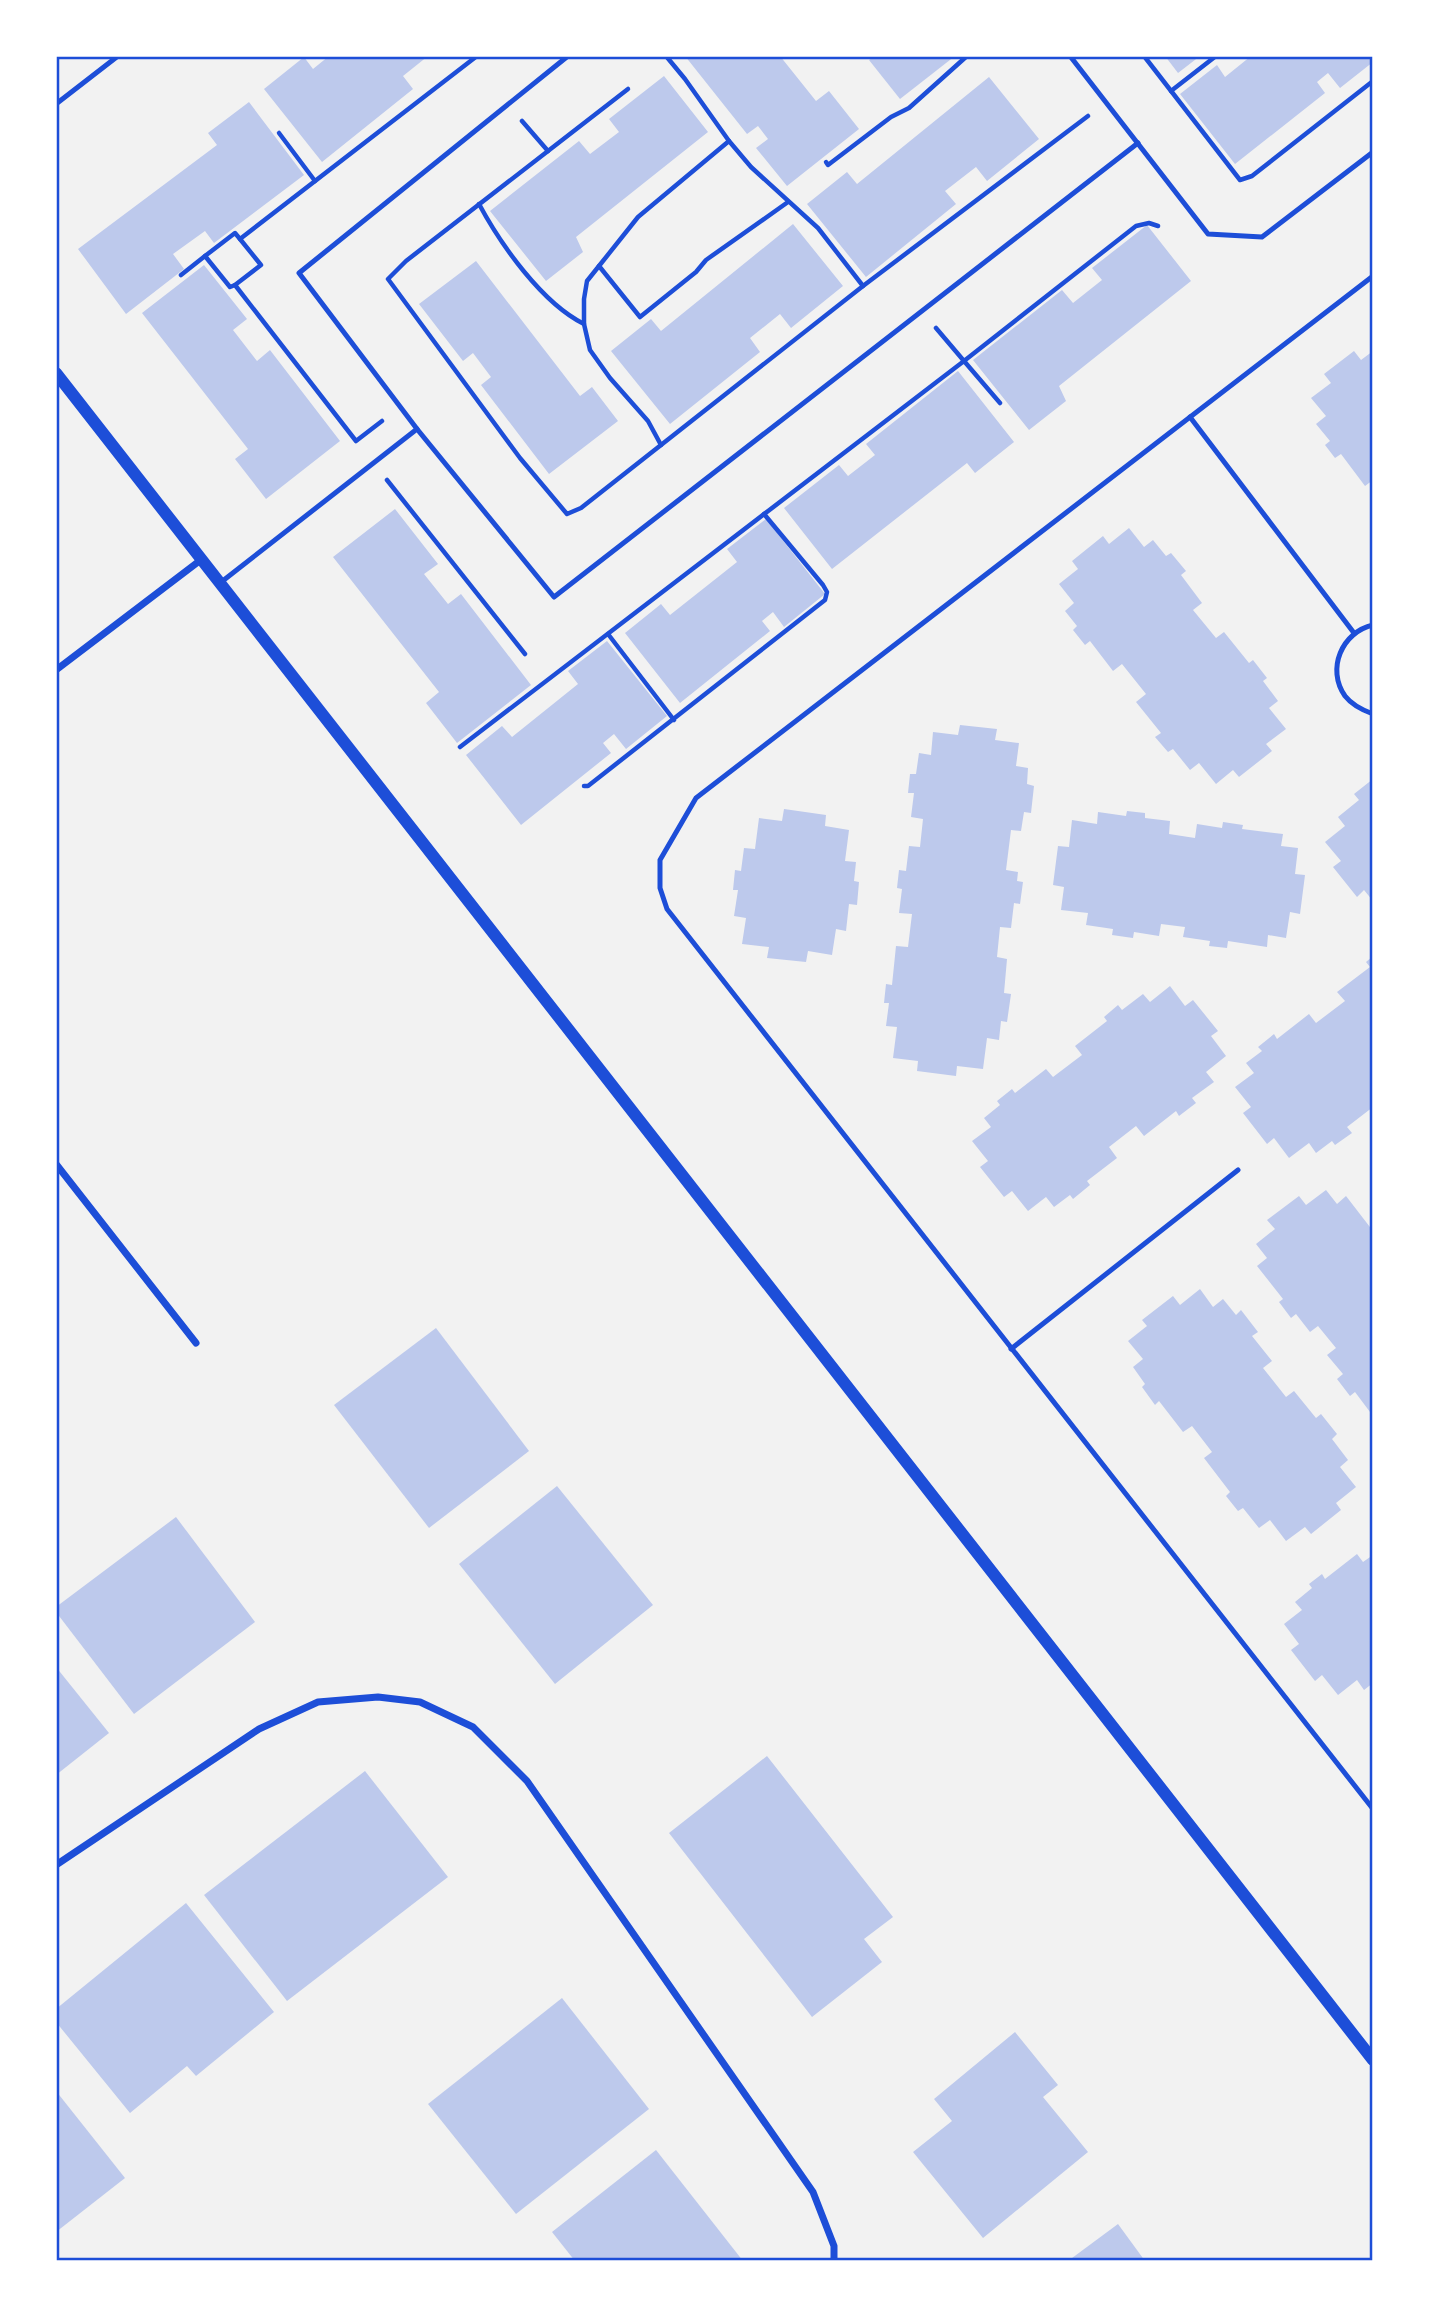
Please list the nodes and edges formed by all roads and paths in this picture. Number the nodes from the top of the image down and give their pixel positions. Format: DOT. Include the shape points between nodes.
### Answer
graph roads {
  1 [pos="118,56"];
  2 [pos="477,56"];
  3 [pos="568,56"];
  4 [pos="666,56"];
  5 [pos="967,56"];
  6 [pos="1070,56"];
  7 [pos="1144,56"];
  8 [pos="1216,56"];
  9 [pos="1373,81"];
  10 [pos="628,89"];
  11 [pos="1171,91"];
  12 [pos="1106,103"];
  13 [pos="56,104"];
  14 [pos="509,104"];
  15 [pos="279,133"];
  16 [pos="729,141"];
  17 [pos="1138,144"];
  18 [pos="548,151"];
  19 [pos="1373,152"];
  20 [pos="826,162"];
  21 [pos="315,181"];
  22 [pos="788,202"];
  23 [pos="479,204"];
  24 [pos="1158,226"];
  25 [pos="240,239"];
  26 [pos="205,256"];
  27 [pos="598,266"];
  28 [pos="181,275"];
  29 [pos="1373,276"];
  30 [pos="235,285"];
  31 [pos="863,286"];
  32 [pos="922,311"];
  33 [pos="584,324"];
  34 [pos="964,361"];
  35 [pos="56,373"];
  36 [pos="1000,403"];
  37 [pos="400,407"];
  38 [pos="1190,417"];
  39 [pos="417,429"];
  40 [pos="661,444"];
  41 [pos="373,463"];
  42 [pos="764,514"];
  43 [pos="202,559"];
  44 [pos="220,583"];
  45 [pos="1373,625"];
  46 [pos="1354,633"];
  47 [pos="608,634"];
  48 [pos="525,654"];
  49 [pos="56,670"];
  50 [pos="1373,713"];
  51 [pos="674,720"];
  52 [pos="460,747"];
  53 [pos="584,786"];
  54 [pos="56,1164"];
  55 [pos="1238,1170"];
  56 [pos="195,1343"];
  57 [pos="1011,1349"];
  58 [pos="1373,1809"];
  59 [pos="56,1865"];
  60 [pos="1373,2060"];
  61 [pos="834,2261"];
  1 -- 13 [label="lane"];
  2 -- 21 [label="path"];
  3 -- 14 [label="lane"];
  4 -- 16 [label="path"];
  5 -- 20 [label="path" via="909,108 828,165"];
  6 -- 12 [label="lane"];
  7 -- 11 [label="path"];
  8 -- 11 [label="path"];
  9 -- 11 [label="path" via="1252,176 1240,180"];
  10 -- 18 [label="path"];
  12 -- 17 [label="lane"];
  12 -- 31 [label="path"];
  14 -- 18 [label="path"];
  14 -- 37 [label="lane" via="299,273"];
  15 -- 21 [label="path"];
  16 -- 22 [label="path"];
  16 -- 27 [label="path" via="638,217"];
  17 -- 19 [label="lane" via="1208,234 1262,237"];
  17 -- 32 [label="lane"];
  18 -- 23 [label="path"];
  21 -- 25 [label="path"];
  22 -- 27 [label="path" via="706,260 640,317"];
  22 -- 31 [label="path" via="818,228"];
  23 -- 33 [label="path" via="493,230 541,290 572,319"];
  23 -- 40 [label="path" via="388,279 520,458 567,513 580,508"];
  24 -- 34 [label="path" via="1136,226"];
  25 -- 26 [label="path" via="235,233"];
  25 -- 30 [label="path" via="261,265"];
  26 -- 28 [label="path"];
  26 -- 30 [label="path" via="230,287"];
  27 -- 33 [label="path" via="587,281"];
  29 -- 38 [label="lane"];
  30 -- 37 [label="path" via="356,441"];
  31 -- 40 [label="path"];
  32 -- 34 [label="path"];
  32 -- 39 [label="lane" via="554,597"];
  33 -- 40 [label="path" via="590,350"];
  34 -- 36 [label="path"];
  34 -- 42 [label="path"];
  35 -- 43 [label="street"];
  37 -- 39 [label="lane"];
  38 -- 46 [label="lane"];
  38 -- 57 [label="lane" via="696,798 660,860 660,888 667,909"];
  39 -- 41 [label="lane"];
  41 -- 44 [label="lane"];
  41 -- 48 [label="path"];
  42 -- 47 [label="path"];
  42 -- 51 [label="path" via="823,585 825,600"];
  43 -- 44 [label="street"];
  43 -- 49 [label="street"];
  44 -- 60 [label="street"];
  45 -- 46 [label="lane"];
  46 -- 50 [label="lane" via="1342,646 1338,681 1345,697"];
  47 -- 51 [label="path"];
  47 -- 52 [label="path"];
  51 -- 53 [label="path"];
  54 -- 56 [label="street"];
  55 -- 57 [label="lane"];
  57 -- 58 [label="lane"];
  59 -- 61 [label="street" via="259,1729 318,1702 378,1697 420,1702 474,1727 527,1781 813,2193 834,2246"];
}
